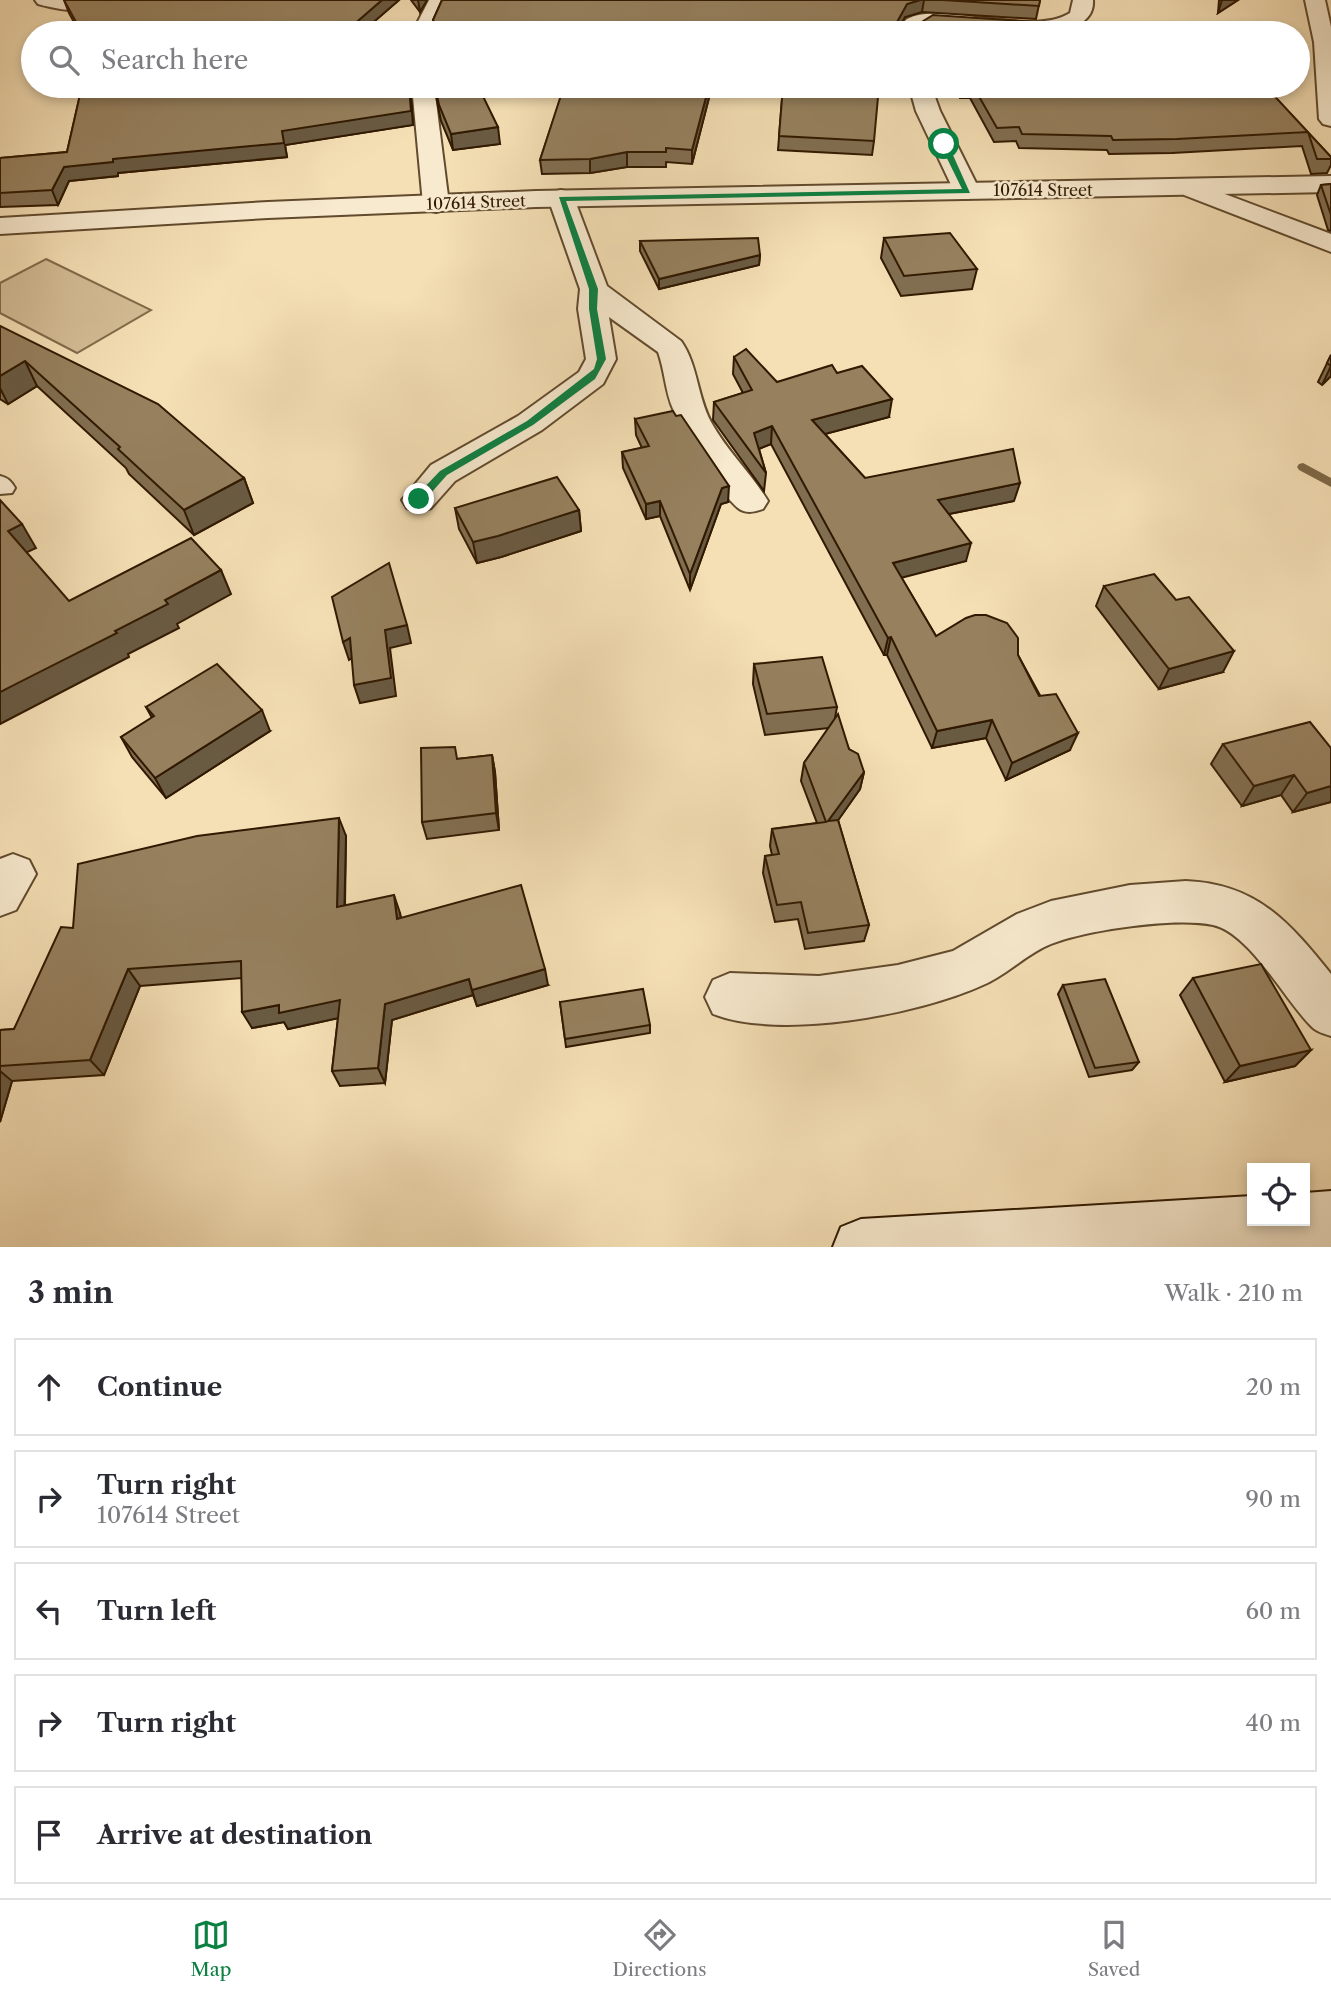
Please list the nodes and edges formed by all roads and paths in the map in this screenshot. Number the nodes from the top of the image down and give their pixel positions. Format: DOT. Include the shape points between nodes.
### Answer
graph roads {
  1 [pos="45,0"];
  2 [pos="439,0"];
  3 [pos="1083,0"];
  4 [pos="1315,0"];
  5 [pos="82,5"];
  6 [pos="428,21"];
  7 [pos="923,21"];
  8 [pos="963,21"];
  9 [pos="1070,21"];
  10 [pos="424,98"];
  11 [pos="924,98"];
  12 [pos="1331,119"];
  13 [pos="1331,184"];
  14 [pos="1193,190"];
  15 [pos="967,191"];
  16 [pos="561,198"];
  17 [pos="436,204"];
  18 [pos="0,226"];
  19 [pos="1331,244"];
  20 [pos="594,289"];
  21 [pos="419,499"];
  22 [pos="751,501"];
  23 [pos="730,997"];
  24 [pos="1331,1012"];
  25 [pos="1331,1219"];
  26 [pos="861,1247"];
  1 -- 5 [label="street"];
  2 -- 6 [label="street"];
  3 -- 9 [label="street" via="1080,16"];
  4 -- 12 [label="street" via="1325,42"];
  7 -- 8 [label="street"];
  10 -- 17 [label="street"];
  11 -- 15 [label="street"];
  13 -- 14 [label="street, 107614 Street"];
  14 -- 15 [label="street, 107614 Street"];
  14 -- 19 [label="street"];
  15 -- 16 [label="street, 107614 Street"];
  16 -- 17 [label="street, 107614 Street"];
  16 -- 20 [label="street"];
  17 -- 18 [label="street, 107614 Street" via="265,209"];
  20 -- 21 [label="street" via="601,359 592,377 530,423 443,473"];
  20 -- 22 [label="street" via="676,355 681,390 695,422"];
  23 -- 24 [label="street" via="798,1000 904,986 960,972 1038,927 1077,916 1185,902 1226,907 1243,916"];
  25 -- 26 [label="street"];
}
